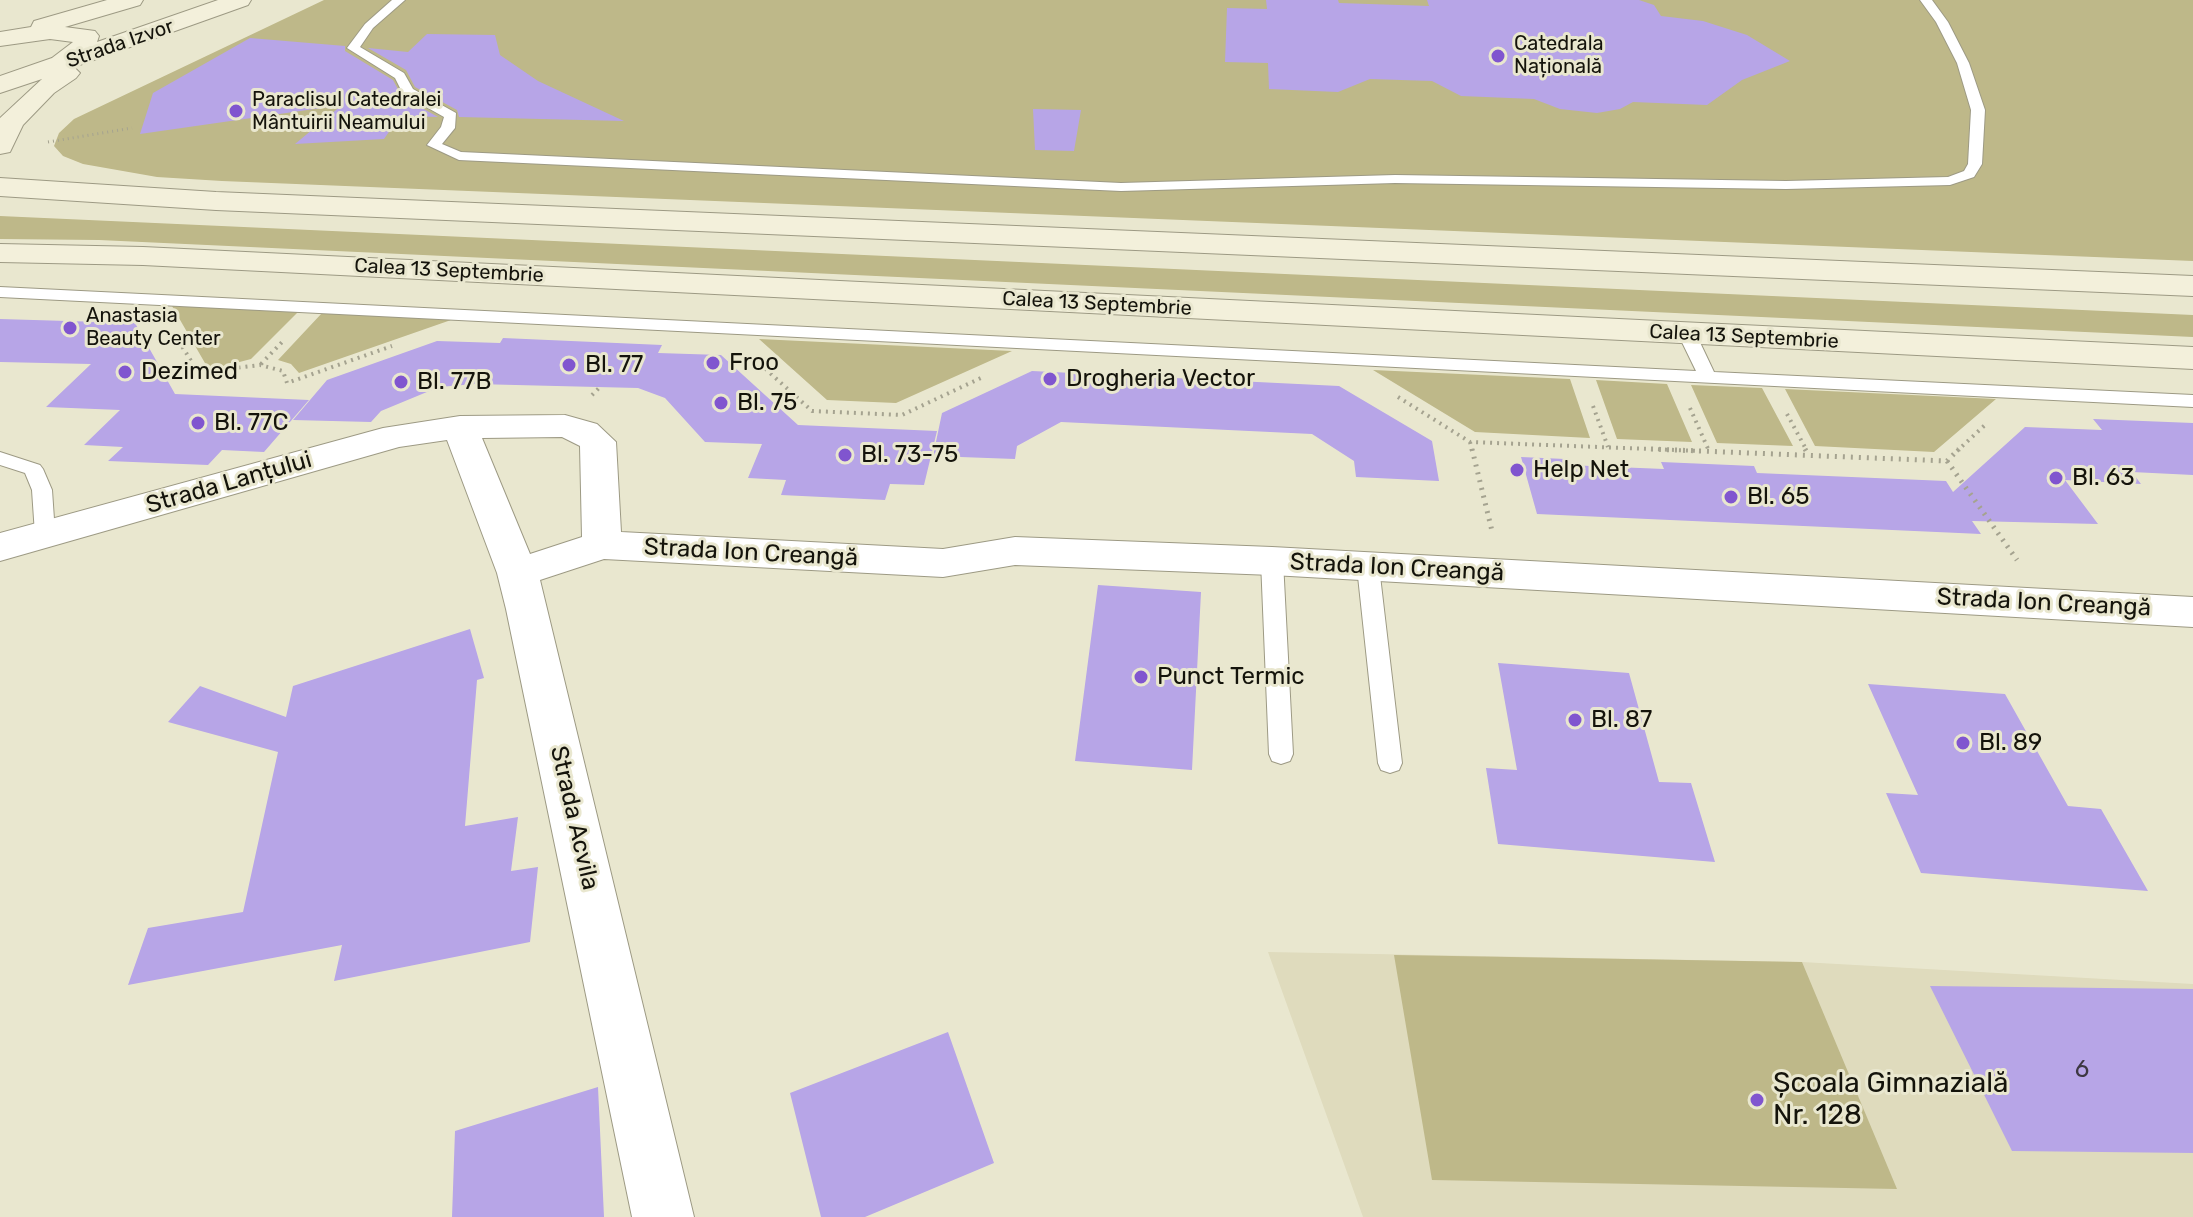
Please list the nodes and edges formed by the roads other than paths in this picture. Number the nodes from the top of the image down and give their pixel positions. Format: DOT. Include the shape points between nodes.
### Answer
graph roads {
  1 [pos="132,0"];
  2 [pos="145,0"];
  3 [pos="399,0"];
  4 [pos="1926,0"];
  5 [pos="233,2"];
  6 [pos="0,38"];
  7 [pos="95,53"];
  8 [pos="45,70"];
  9 [pos="0,85"];
  10 [pos="0,146"];
  11 [pos="8,182"];
  12 [pos="0,253"];
  13 [pos="2193,286"];
  14 [pos="0,292"];
  15 [pos="1687,334"];
  16 [pos="2193,358"];
  17 [pos="1708,378"];
  18 [pos="2193,401"];
  19 [pos="460,427"];
  20 [pos="0,458"];
  21 [pos="45,534"];
  22 [pos="602,545"];
  23 [pos="0,547"];
  24 [pos="1272,561"];
  25 [pos="1368,567"];
  26 [pos="517,573"];
  27 [pos="2193,612"];
  28 [pos="1281,754"];
  29 [pos="1390,763"];
  30 [pos="663,1217"];
  1 -- 6 [label="main road, Strada Izvor"];
  2 -- 5 [label="main road" via="140,8 155,15 187,15"];
  3 -- 4 [label="lane" via="353,48 451,116 434,145 459,156 1137,187 1395,179 1786,185 1950,181 1969,174 1975,164 1978,110 1963,63"];
  5 -- 7 [label="main road, Strada Izvor"];
  6 -- 8 [label="main road" via="50,32 87,36 74,53"];
  7 -- 8 [label="main road, Strada Izvor"];
  7 -- 10 [label="main road" via="37,96 11,122"];
  8 -- 9 [label="main road, Strada Izvor"];
  11 -- 13 [label="main road" via="202,201"];
  12 -- 15 [label="main road, Calea 13 Septembrie"];
  14 -- 17 [label="lane"];
  15 -- 16 [label="main road, Calea 13 Septembrie"];
  15 -- 17 [label="lane"];
  17 -- 18 [label="lane"];
  19 -- 21 [label="street, Strada Lanțului" via="396,436"];
  19 -- 22 [label="street" via="565,426 598,442"];
  19 -- 26 [label="street, Strada Acvila"];
  20 -- 21 [label="lane" via="33,469 42,490"];
  21 -- 23 [label="street, Strada Lanțului"];
  22 -- 24 [label="street, Strada Ion Creangă" via="943,563 1015,551"];
  22 -- 26 [label="street, Strada Ion Creangă"];
  24 -- 25 [label="street, Strada Ion Creangă"];
  24 -- 28 [label="lane"];
  25 -- 27 [label="street, Strada Ion Creangă"];
  25 -- 29 [label="lane"];
  26 -- 30 [label="street, Strada Acvila"];
}
